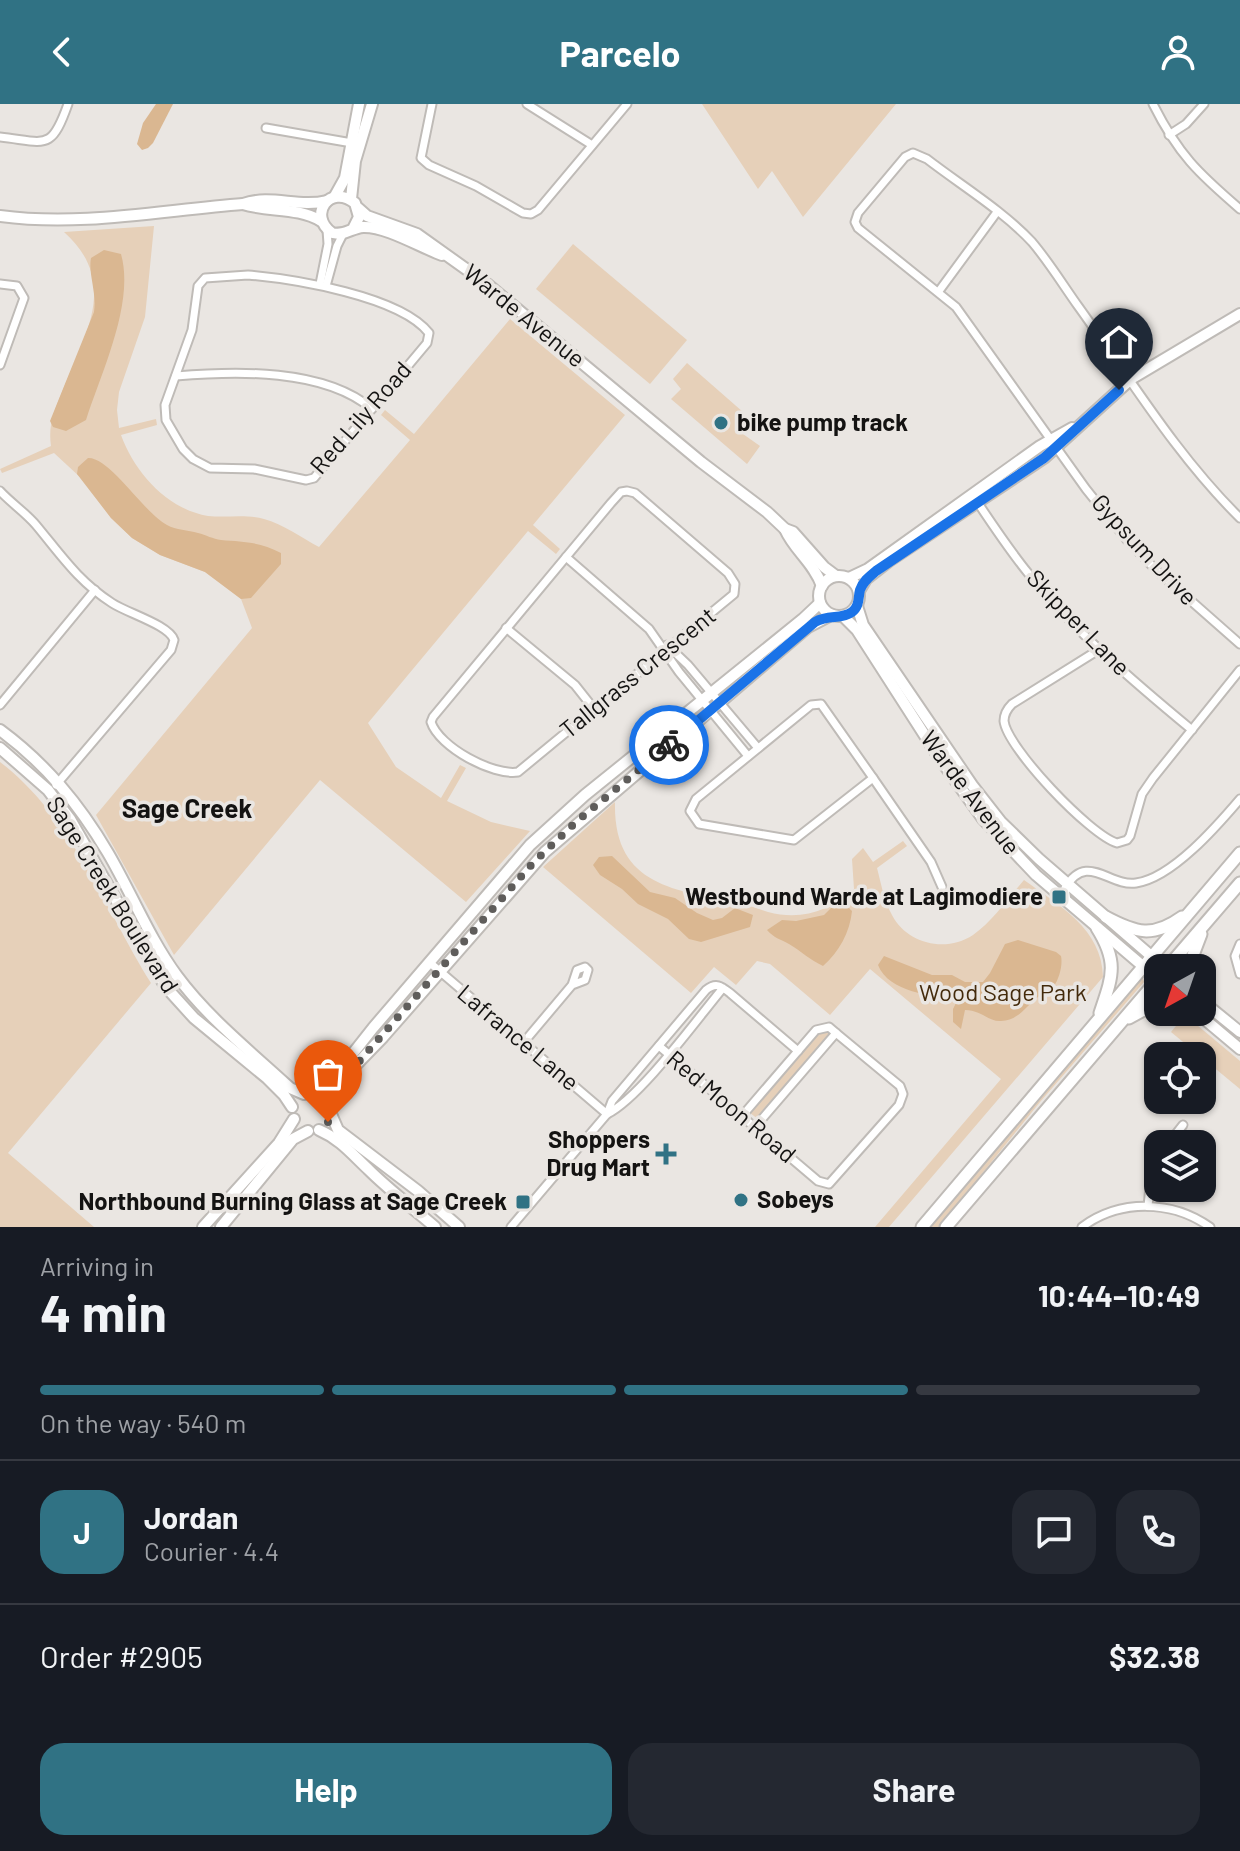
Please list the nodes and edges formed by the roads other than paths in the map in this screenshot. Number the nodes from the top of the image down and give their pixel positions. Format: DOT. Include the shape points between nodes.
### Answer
graph roads {
  1 [pos="68,104"];
  2 [pos="359,104"];
  3 [pos="372,104"];
  4 [pos="432,104"];
  5 [pos="527,104"];
  6 [pos="627,104"];
  7 [pos="1153,104"];
  8 [pos="1204,104"];
  9 [pos="266,128"];
  10 [pos="1169,135"];
  11 [pos="0,137"];
  12 [pos="352,143"];
  13 [pos="592,145"];
  14 [pos="331,198"];
  15 [pos="243,204"];
  16 [pos="354,204"];
  17 [pos="1240,209"];
  18 [pos="997,212"];
  19 [pos="0,216"];
  20 [pos="324,225"];
  21 [pos="348,232"];
  22 [pos="448,257"];
  23 [pos="0,284"];
  24 [pos="323,285"];
  25 [pos="939,291"];
  26 [pos="1240,314"];
  27 [pos="0,365"];
  28 [pos="176,376"];
  29 [pos="1131,379"];
  30 [pos="372,409"];
  31 [pos="1054,443"];
  32 [pos="0,491"];
  33 [pos="978,503"];
  34 [pos="1240,518"];
  35 [pos="785,529"];
  36 [pos="566,557"];
  37 [pos="836,576"];
  38 [pos="849,578"];
  39 [pos="822,586"];
  40 [pos="95,590"];
  41 [pos="859,591"];
  42 [pos="820,603"];
  43 [pos="857,606"];
  44 [pos="831,615"];
  45 [pos="843,616"];
  46 [pos="506,628"];
  47 [pos="1240,644"];
  48 [pos="668,649"];
  49 [pos="1100,649"];
  50 [pos="1240,670"];
  51 [pos="711,692"];
  52 [pos="701,699"];
  53 [pos="720,704"];
  54 [pos="0,705"];
  55 [pos="594,709"];
  56 [pos="711,711"];
  57 [pos="0,730"];
  58 [pos="1192,730"];
  59 [pos="0,748"];
  60 [pos="758,748"];
  61 [pos="748,756"];
  62 [pos="873,778"];
  63 [pos="59,782"];
  64 [pos="50,792"];
  65 [pos="1240,799"];
  66 [pos="1240,853"];
  67 [pos="1240,883"];
  68 [pos="1067,884"];
  69 [pos="942,887"];
  70 [pos="1067,902"];
  71 [pos="1195,907"];
  72 [pos="1106,917"];
  73 [pos="1206,923"];
  74 [pos="1097,928"];
  75 [pos="1240,944"];
  76 [pos="1149,954"];
  77 [pos="1155,954"];
  78 [pos="1178,954"];
  79 [pos="1193,954"];
  80 [pos="429,962"];
  81 [pos="1143,967"];
  82 [pos="440,971"];
  83 [pos="1240,974"];
  84 [pos="572,985"];
  85 [pos="723,988"];
  86 [pos="1144,995"];
  87 [pos="1144,1010"];
  88 [pos="1216,1012"];
  89 [pos="1097,1021"];
  90 [pos="1121,1022"];
  91 [pos="1213,1026"];
  92 [pos="1240,1032"];
  93 [pos="836,1033"];
  94 [pos="524,1042"];
  95 [pos="659,1046"];
  96 [pos="1240,1049"];
  97 [pos="798,1051"];
  98 [pos="668,1053"];
  99 [pos="309,1093"];
  100 [pos="292,1107"];
  101 [pos="330,1110"];
  102 [pos="607,1114"];
  103 [pos="742,1116"];
  104 [pos="294,1119"];
  105 [pos="1183,1125"];
  106 [pos="755,1127"];
  107 [pos="314,1130"];
  108 [pos="1179,1130"];
  109 [pos="1148,1202"];
  110 [pos="1148,1206"];
  111 [pos="203,1227"];
  112 [pos="221,1227"];
  113 [pos="435,1227"];
  114 [pos="459,1227"];
  115 [pos="511,1227"];
  116 [pos="922,1227"];
  117 [pos="946,1227"];
  118 [pos="1082,1227"];
  119 [pos="1210,1227"];
  1 -- 11 [label="street" via="52,138"];
  2 -- 12 [label="street"];
  3 -- 16 [label="street" via="355,161"];
  4 -- 13 [label="street" via="421,158 523,213 538,210"];
  5 -- 13 [label="street"];
  6 -- 13 [label="street"];
  7 -- 10 [label="street"];
  8 -- 10 [label="street"];
  9 -- 12 [label="street"];
  10 -- 17 [label="street" via="1192,167"];
  12 -- 14 [label="street" via="345,178"];
  14 -- 15 [label="street" via="312,204 258,199"];
  14 -- 16 [label="street"];
  14 -- 20 [label="street" via="320,214"];
  15 -- 19 [label="street" via="135,216"];
  15 -- 20 [label="street" via="297,212"];
  16 -- 21 [label="street" via="358,222"];
  16 -- 22 [label="street, Warde Avenue" via="367,216 417,234"];
  18 -- 25 [label="street"];
  18 -- 25 [label="street, Gypsum Drive" via="913,153 858,213 855,222 862,233"];
  18 -- 29 [label="street" via="1041,253"];
  20 -- 21 [label="street"];
  20 -- 24 [label="street" via="328,244"];
  21 -- 22 [label="street, Warde Avenue" via="370,228"];
  21 -- 24 [label="street" via="336,248"];
  22 -- 35 [label="street, Warde Avenue"];
  23 -- 27 [label="street" via="17,286 24,298"];
  24 -- 28 [label="street, Red Lily Road" via="248,275 205,278 198,286 192,330"];
  24 -- 30 [label="street, Red Lily Road" via="401,312 429,333 427,343"];
  25 -- 31 [label="street, Gypsum Drive" via="967,319"];
  26 -- 29 [label="street"];
  28 -- 30 [label="street" via="270,373 337,390"];
  28 -- 30 [label="street, Red Lily Road" via="165,405 166,420 183,449 210,468 314,478"];
  29 -- 31 [label="street"];
  29 -- 34 [label="street" via="1190,464"];
  31 -- 33 [label="street"];
  31 -- 38 [label="street"];
  31 -- 47 [label="street, Gypsum Drive" via="1127,540"];
  32 -- 40 [label="street"];
  33 -- 41 [label="street" via="889,561"];
  33 -- 49 [label="street, Skipper Lane" via="1030,575"];
  35 -- 37 [label="street, Warde Avenue"];
  35 -- 39 [label="street, Warde Avenue" via="818,572"];
  36 -- 46 [label="street, Tallgrass Crescent"];
  36 -- 48 [label="street"];
  36 -- 48 [label="street, Tallgrass Crescent" via="616,497 627,491 706,553 732,578 734,594"];
  37 -- 38 [label="street"];
  37 -- 39 [label="street"];
  38 -- 41 [label="street"];
  39 -- 42 [label="street"];
  40 -- 54 [label="street"];
  40 -- 63 [label="street" via="168,631 173,646"];
  41 -- 43 [label="street"];
  42 -- 44 [label="street"];
  42 -- 51 [label="street"];
  43 -- 45 [label="street"];
  43 -- 68 [label="street, Warde Avenue" via="863,625 972,785 1018,840"];
  44 -- 45 [label="street"];
  44 -- 53 [label="street" via="808,627"];
  45 -- 70 [label="street, Warde Avenue" via="983,819"];
  46 -- 55 [label="street" via="575,685"];
  46 -- 55 [label="street, Tallgrass Crescent" via="433,717 433,727 443,739 473,760 513,774"];
  48 -- 51 [label="street"];
  48 -- 52 [label="street"];
  48 -- 55 [label="street, Tallgrass Crescent"];
  49 -- 58 [label="street, Skipper Lane"];
  49 -- 58 [label="street" via="1012,704 1005,715 1006,727 1027,760 1084,820 1111,842 1127,840 1142,794"];
  50 -- 58 [label="street"];
  51 -- 52 [label="street"];
  51 -- 53 [label="street"];
  52 -- 56 [label="street"];
  52 -- 80 [label="street" via="549,827"];
  53 -- 56 [label="street"];
  53 -- 60 [label="street"];
  56 -- 61 [label="street"];
  56 -- 82 [label="street" via="545,852"];
  57 -- 63 [label="street, Sage Creek Boulevard"];
  59 -- 64 [label="street, Sage Creek Boulevard"];
  60 -- 61 [label="street"];
  60 -- 62 [label="street" via="811,705 821,704"];
  61 -- 62 [label="street" via="693,802 692,816 699,824 794,840"];
  62 -- 69 [label="street" via="931,862"];
  63 -- 64 [label="street"];
  63 -- 99 [label="street, Sage Creek Boulevard" via="108,853 177,976 204,1009 290,1088"];
  64 -- 100 [label="street, Sage Creek Boulevard" via="165,986"];
  65 -- 68 [label="street" via="1199,845 1156,875 1132,884 1082,872"];
  66 -- 71 [label="main road"];
  67 -- 73 [label="main road"];
  68 -- 70 [label="street"];
  68 -- 72 [label="street, Warde Avenue"];
  70 -- 74 [label="street, Warde Avenue"];
  71 -- 72 [label="main road" via="1154,931 1131,930"];
  71 -- 77 [label="main road"];
  72 -- 76 [label="street, Warde Avenue"];
  73 -- 78 [label="main road"];
  73 -- 79 [label="main road"];
  74 -- 81 [label="street, Warde Avenue"];
  74 -- 89 [label="main road" via="1113,967"];
  75 -- 83 [label="street" via="1235,956"];
  80 -- 82 [label="street, Lafrance Lane"];
  80 -- 99 [label="street" via="328,1085"];
  81 -- 89 [label="main road"];
  82 -- 94 [label="street, Lafrance Lane"];
  82 -- 101 [label="street" via="334,1090"];
  84 -- 94 [label="street"];
  85 -- 95 [label="street" via="714,985 706,990"];
  85 -- 97 [label="street"];
  85 -- 98 [label="street"];
  86 -- 90 [label="main road"];
  87 -- 90 [label="main road"];
  88 -- 92 [label="street"];
  89 -- 116 [label="main road"];
  90 -- 117 [label="main road"];
  91 -- 96 [label="street"];
  93 -- 97 [label="street" via="823,1026"];
  93 -- 106 [label="street"];
  93 -- 106 [label="street, Red Moon Road" via="902,1088 902,1101 878,1130 834,1181 824,1184"];
  94 -- 102 [label="street, Lafrance Lane"];
  95 -- 98 [label="street, Red Moon Road"];
  95 -- 102 [label="street"];
  97 -- 103 [label="street"];
  98 -- 102 [label="street" via="619,1108"];
  98 -- 103 [label="street, Red Moon Road"];
  99 -- 100 [label="street"];
  99 -- 101 [label="street" via="322,1096"];
  100 -- 104 [label="street"];
  101 -- 107 [label="street" via="326,1125"];
  101 -- 114 [label="street" via="338,1130"];
  102 -- 115 [label="street"];
  103 -- 106 [label="street, Red Moon Road"];
  104 -- 107 [label="street" via="298,1126"];
  104 -- 111 [label="street" via="287,1134"];
  105 -- 108 [label="street"];
  107 -- 112 [label="street" via="293,1139"];
  107 -- 113 [label="street" via="340,1142"];
  109 -- 110 [label="street"];
  110 -- 118 [label="street" via="1106,1214"];
  110 -- 119 [label="street" via="1182,1212"];
}
